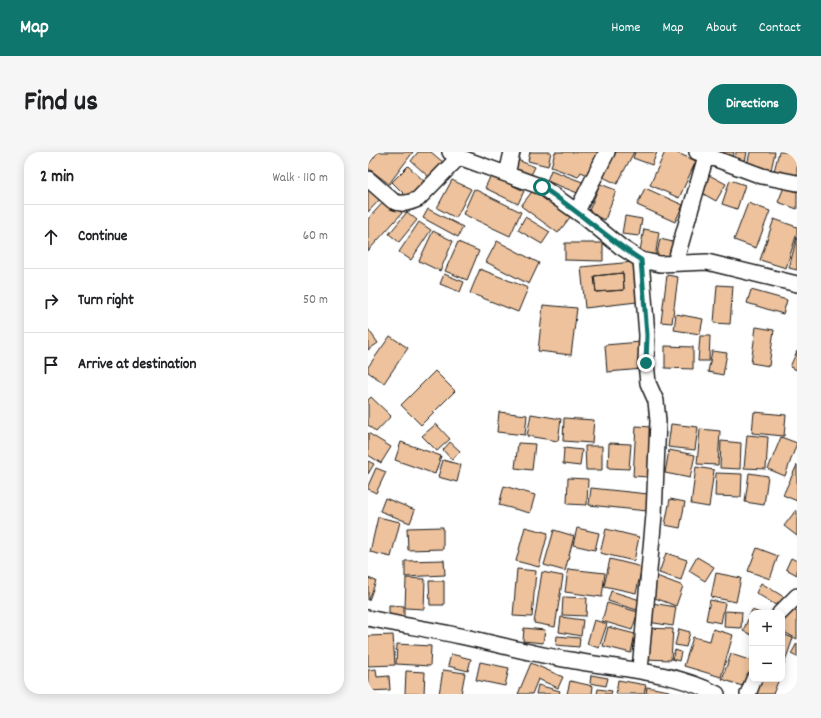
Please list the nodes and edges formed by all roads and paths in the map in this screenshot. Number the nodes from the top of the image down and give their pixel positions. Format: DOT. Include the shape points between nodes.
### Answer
graph roads {
  1 [pos="512,152"];
  2 [pos="607,152"];
  3 [pos="454,154"];
  4 [pos="701,154"];
  5 [pos="507,174"];
  6 [pos="368,179"];
  7 [pos="797,183"];
  8 [pos="577,211"];
  9 [pos="641,260"];
  10 [pos="675,263"];
  11 [pos="797,284"];
  12 [pos="797,596"];
  13 [pos="783,610"];
  14 [pos="368,618"];
  15 [pos="640,670"];
  16 [pos="753,682"];
  17 [pos="717,694"];
  18 [pos="748,694"];
  1 -- 5 [label="street"];
  2 -- 8 [label="street"];
  3 -- 5 [label="street"];
  3 -- 6 [label="street" via="418,199 410,203 398,204"];
  4 -- 7 [label="street" via="762,176"];
  4 -- 10 [label="street"];
  5 -- 8 [label="street" via="542,187"];
  8 -- 9 [label="street" via="620,247"];
  9 -- 10 [label="street" via="660,264"];
  9 -- 15 [label="street" via="648,382 656,401 658,420 654,516"];
  10 -- 11 [label="street" via="707,262"];
  12 -- 13 [label="street"];
  14 -- 15 [label="street" via="563,659"];
  15 -- 17 [label="street"];
  16 -- 18 [label="street"];
}
